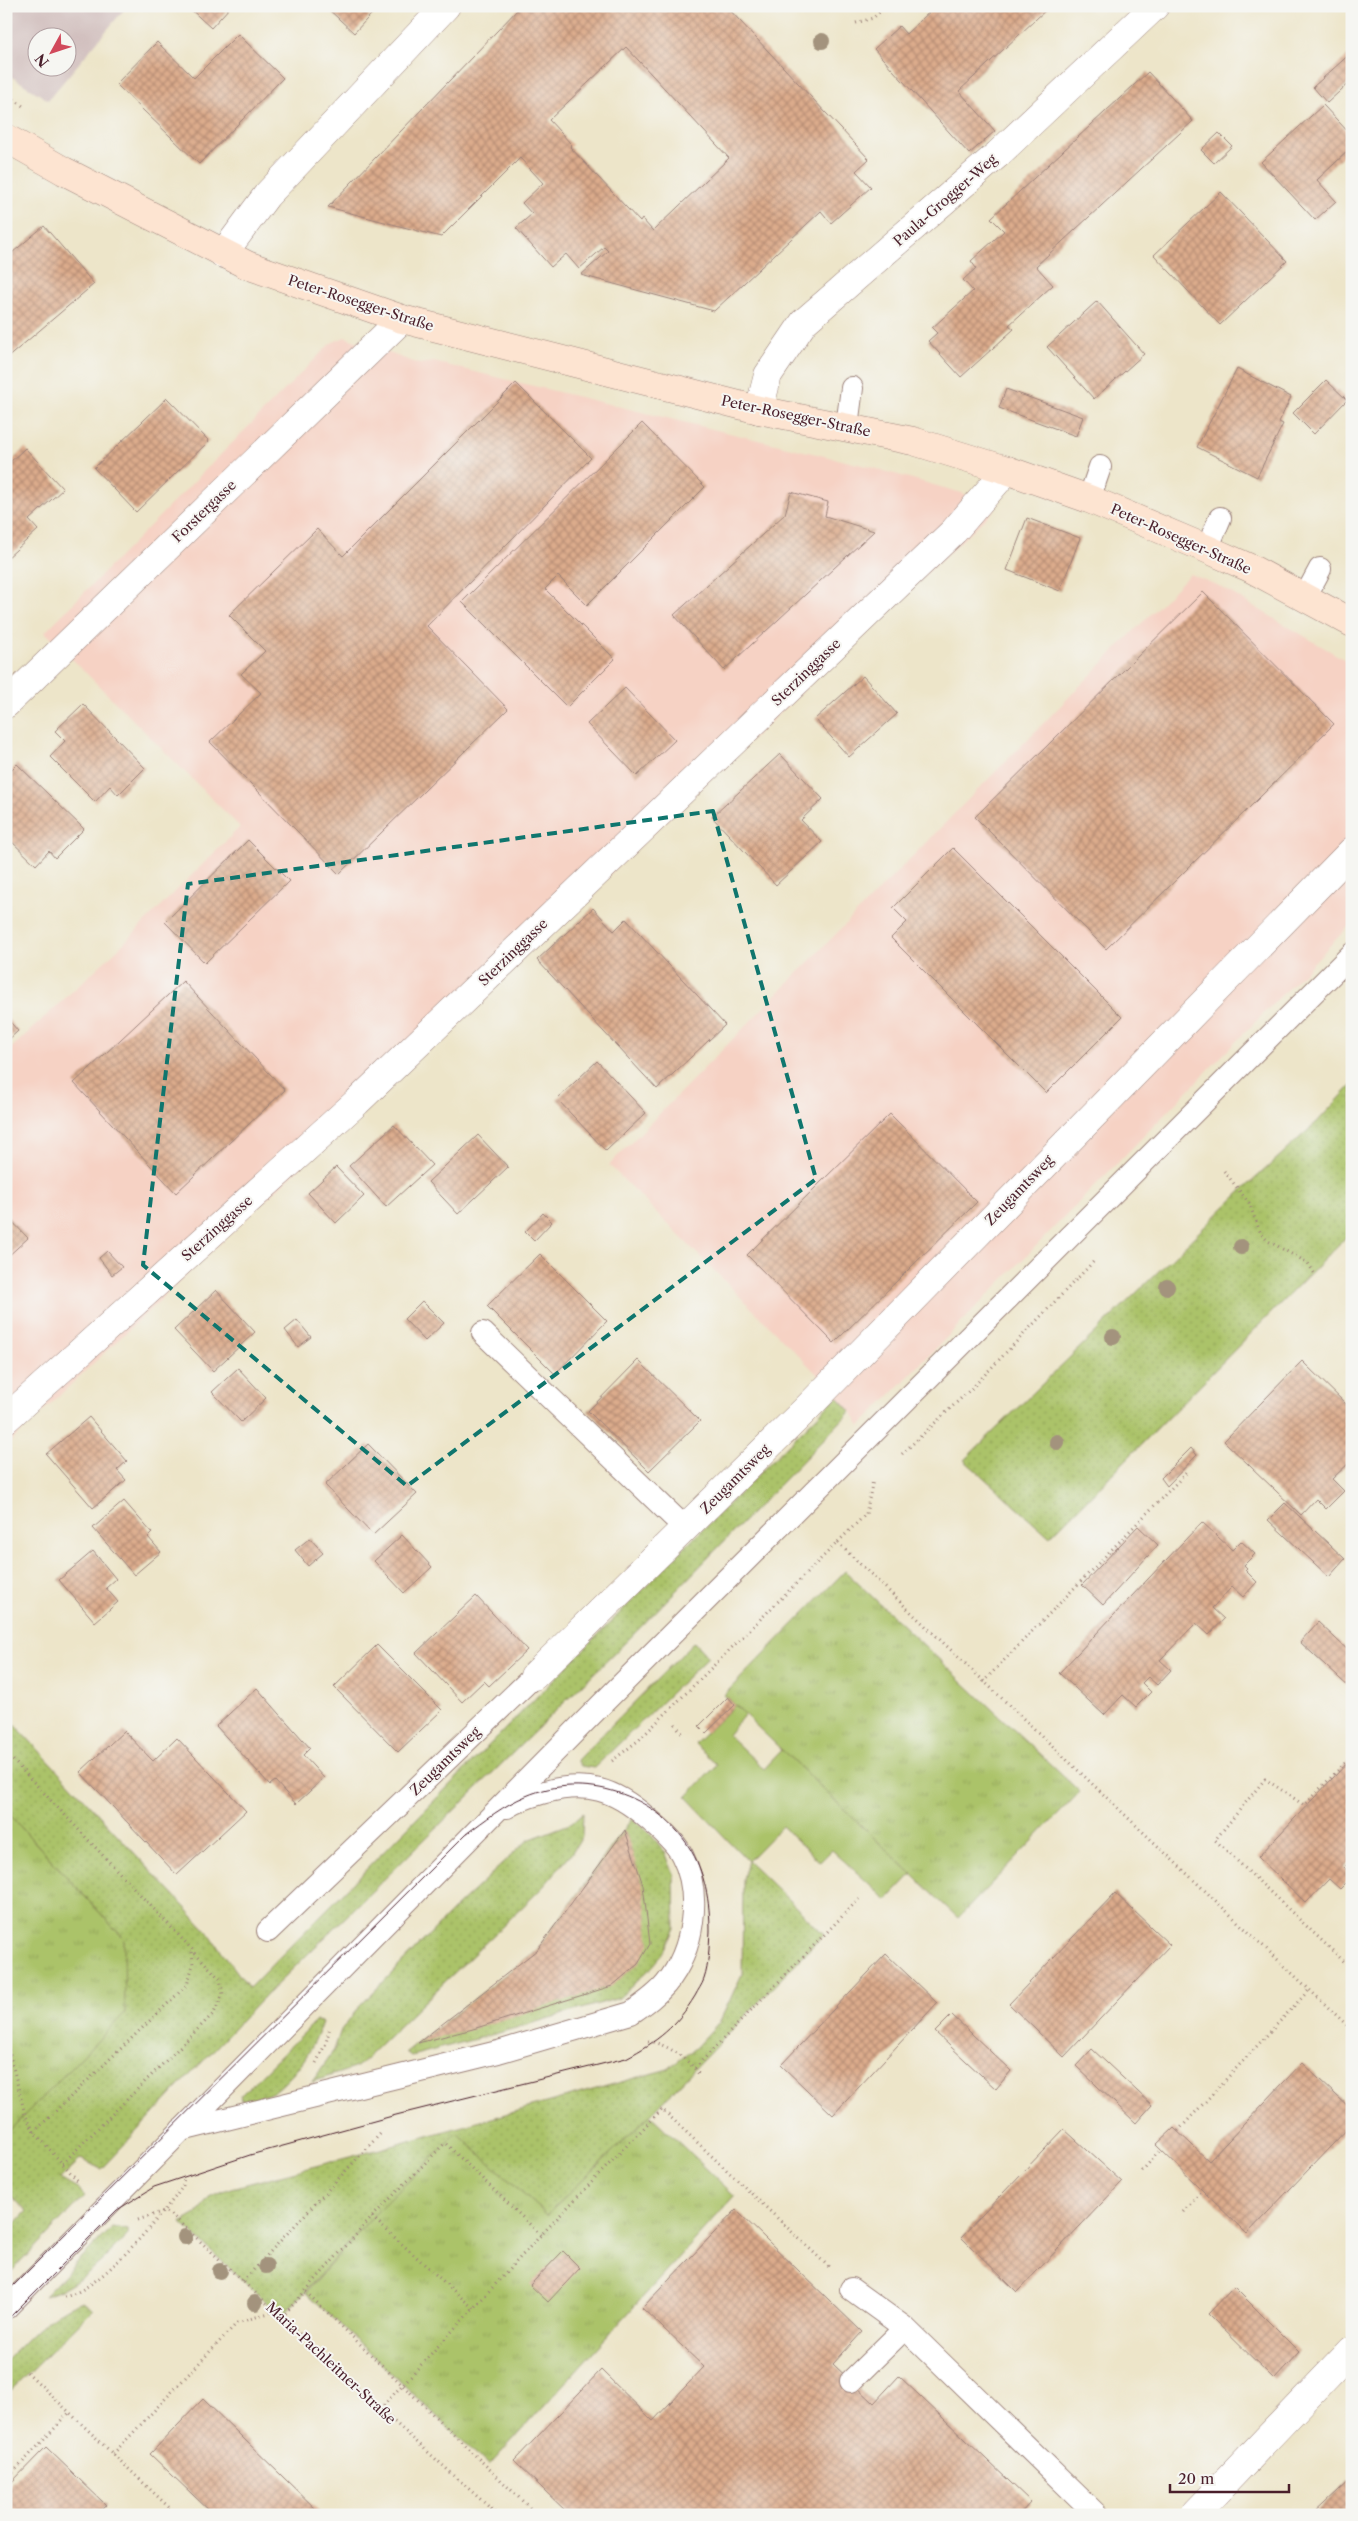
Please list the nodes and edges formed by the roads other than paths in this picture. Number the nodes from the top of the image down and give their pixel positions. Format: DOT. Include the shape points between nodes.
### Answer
graph roads {
  1 [pos="446,6"];
  2 [pos="1156,6"];
  3 [pos="6,138"];
  4 [pos="223,254"];
  5 [pos="402,319"];
  6 [pos="852,388"];
  7 [pos="759,410"];
  8 [pos="847,426"];
  9 [pos="1100,467"];
  10 [pos="1007,470"];
  11 [pos="1089,499"];
  12 [pos="1220,518"];
  13 [pos="1207,549"];
  14 [pos="1320,569"];
  15 [pos="1305,597"];
  16 [pos="1352,623"];
  17 [pos="6,704"];
  18 [pos="1352,851"];
  19 [pos="1352,954"];
  20 [pos="483,1333"];
  21 [pos="6,1419"];
  22 [pos="685,1528"];
  23 [pos="534,1676"];
  24 [pos="477,1832"];
  25 [pos="268,1931"];
  26 [pos="182,2130"];
  27 [pos="851,2288"];
  28 [pos="6,2308"];
  29 [pos="905,2328"];
  30 [pos="1352,2350"];
  31 [pos="852,2381"];
  32 [pos="1097,2515"];
  33 [pos="1194,2515"];
  1 -- 4 [label="street" via="267,195"];
  2 -- 7 [label="street, Paula-Grogger-Weg" via="998,154 804,322 768,375"];
  3 -- 4 [label="main road, Peter-Rosegger-Straße"];
  4 -- 5 [label="main road, Peter-Rosegger-Straße" via="247,266"];
  5 -- 7 [label="main road, Peter-Rosegger-Straße"];
  5 -- 17 [label="street, Forstergasse"];
  6 -- 8 [label="lane"];
  7 -- 8 [label="main road, Peter-Rosegger-Straße"];
  8 -- 10 [label="main road, Peter-Rosegger-Straße" via="913,441"];
  9 -- 11 [label="lane"];
  10 -- 11 [label="main road, Peter-Rosegger-Straße"];
  10 -- 21 [label="street, Sterzinggasse" via="954,531 357,1102"];
  11 -- 13 [label="main road, Peter-Rosegger-Straße"];
  12 -- 13 [label="lane"];
  13 -- 15 [label="main road, Peter-Rosegger-Straße"];
  14 -- 15 [label="lane"];
  15 -- 16 [label="main road, Peter-Rosegger-Straße"];
  18 -- 22 [label="street, Zeugamtsweg" via="804,1411"];
  19 -- 24 [label="lane"];
  20 -- 22 [label="lane"];
  22 -- 23 [label="street, Zeugamtsweg"];
  23 -- 25 [label="lane, Zeugamtsweg"];
  24 -- 26 [label="lane"];
  24 -- 26 [label="lane" via="517,1800 564,1787 601,1789 633,1805 682,1854 693,1896 691,1932 679,1964 667,1983 632,2013 610,2020 498,2052"];
  26 -- 28 [label="lane"];
  27 -- 29 [label="lane"];
  29 -- 31 [label="lane"];
  29 -- 32 [label="lane"];
  30 -- 33 [label="street"];
}
